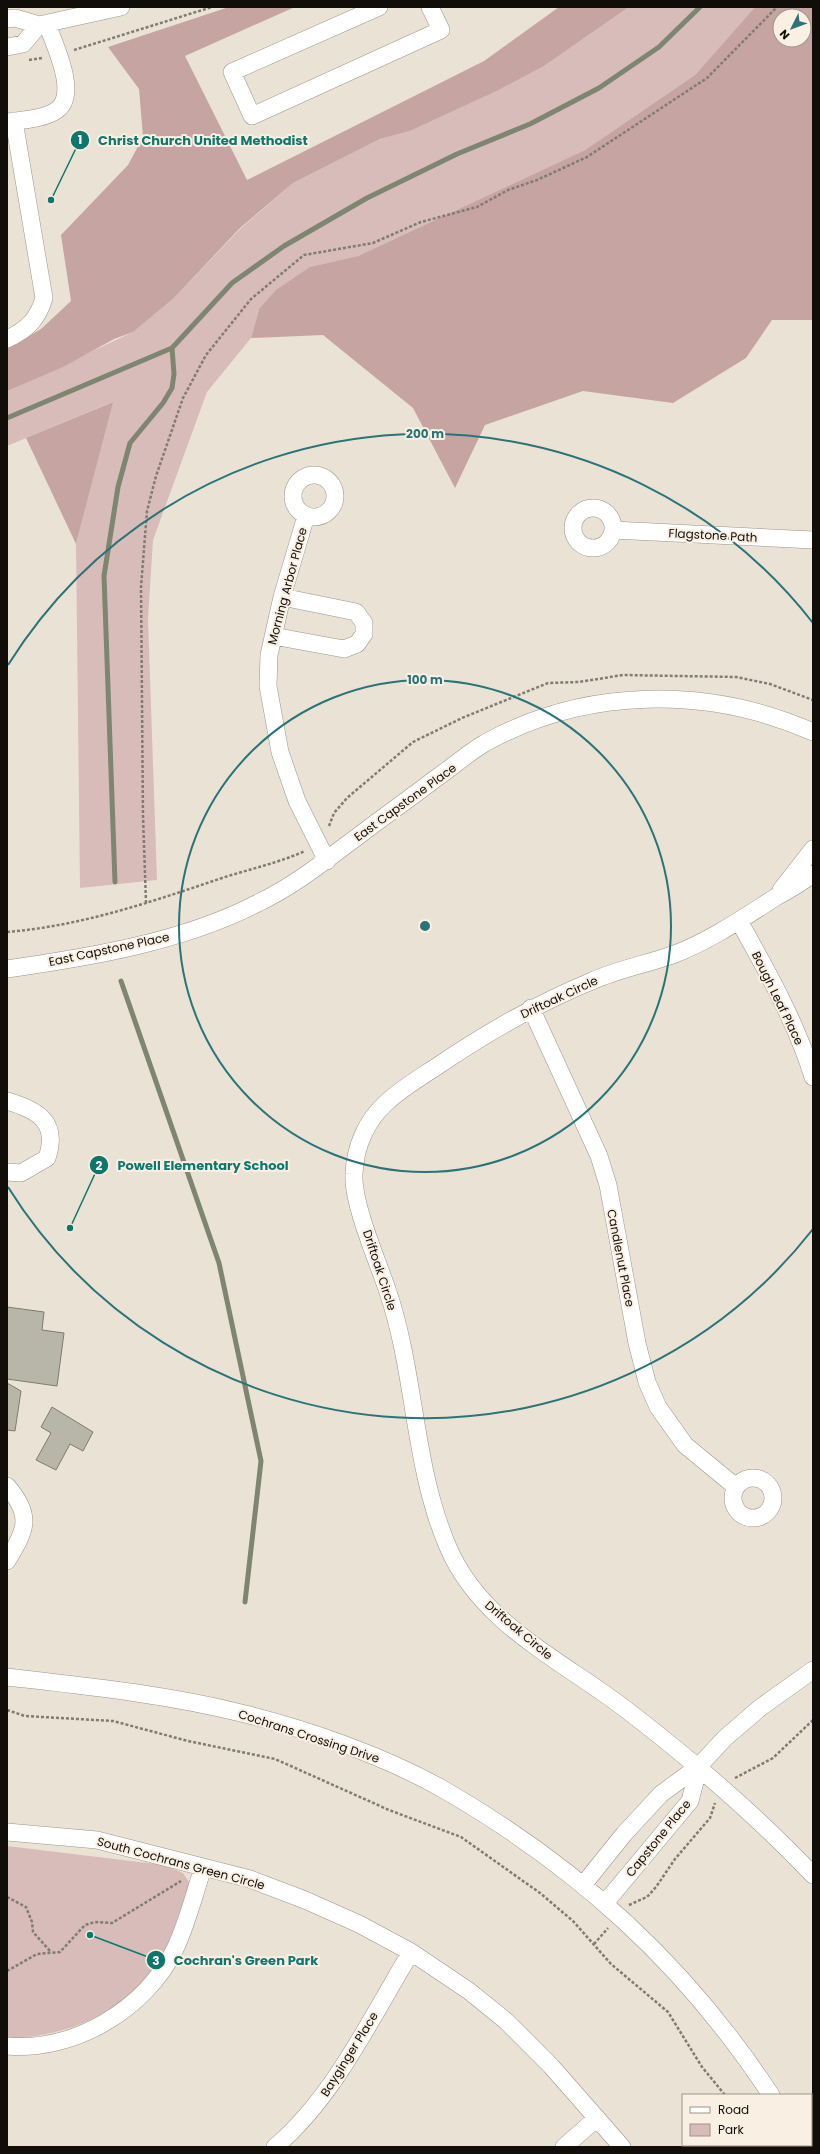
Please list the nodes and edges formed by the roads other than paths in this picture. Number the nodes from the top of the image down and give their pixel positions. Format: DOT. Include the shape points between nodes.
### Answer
graph roads {
  1 [pos="121,7"];
  2 [pos="379,7"];
  3 [pos="430,7"];
  4 [pos="7,19"];
  5 [pos="43,24"];
  6 [pos="7,46"];
  7 [pos="11,122"];
  8 [pos="7,338"];
  9 [pos="306,516"];
  10 [pos="613,530"];
  11 [pos="813,540"];
  12 [pos="282,597"];
  13 [pos="273,636"];
  14 [pos="813,732"];
  15 [pos="813,849"];
  16 [pos="327,861"];
  17 [pos="813,874"];
  18 [pos="774,899"];
  19 [pos="739,921"];
  20 [pos="7,969"];
  21 [pos="531,1008"];
  22 [pos="813,1077"];
  23 [pos="7,1100"];
  24 [pos="7,1172"];
  25 [pos="7,1486"];
  26 [pos="736,1487"];
  27 [pos="7,1561"];
  28 [pos="813,1670"];
  29 [pos="7,1677"];
  30 [pos="699,1766"];
  31 [pos="7,1832"];
  32 [pos="812,1873"];
  33 [pos="201,1876"];
  34 [pos="583,1885"];
  35 [pos="605,1903"];
  36 [pos="411,1952"];
  37 [pos="7,2046"];
  38 [pos="771,2094"];
  39 [pos="597,2118"];
  40 [pos="275,2147"];
  41 [pos="564,2147"];
  42 [pos="622,2147"];
  1 -- 5 [label="street"];
  2 -- 3 [label="street" via="232,72 252,116 441,30"];
  4 -- 5 [label="street" via="15,18"];
  5 -- 6 [label="street" via="23,44"];
  5 -- 7 [label="street" via="58,55 67,84 66,99 57,110 42,116"];
  7 -- 8 [label="street" via="44,298 34,321 21,332"];
  9 -- 12 [label="street, Morning Arbor Place"];
  10 -- 11 [label="street, Flagstone Path"];
  12 -- 13 [label="street, Morning Arbor Place"];
  12 -- 13 [label="street" via="356,612 364,623 364,634 357,644 344,649"];
  13 -- 16 [label="street, Morning Arbor Place" via="269,655 268,686 280,752 297,801"];
  14 -- 16 [label="street, East Capstone Place" via="749,709 711,701 676,698 604,704 542,717 484,744"];
  15 -- 18 [label="street, Driftoak Circle"];
  16 -- 20 [label="street, East Capstone Place" via="298,882 256,904 186,932 114,950"];
  17 -- 18 [label="street, Driftoak Circle"];
  18 -- 19 [label="street, Driftoak Circle"];
  19 -- 21 [label="street, Driftoak Circle" via="680,952 596,979"];
  19 -- 22 [label="street, Bough Leaf Place" via="792,1022"];
  21 -- 26 [label="street, Candlenut Place" via="599,1156 609,1192 636,1343 653,1395 671,1428 685,1446"];
  21 -- 30 [label="street, Driftoak Circle" via="462,1049 382,1106 360,1140 353,1175 358,1202 394,1311 434,1505 448,1547 462,1573 500,1618 536,1647 624,1707"];
  23 -- 24 [label="street" via="23,1106 40,1118 50,1127 52,1137 47,1158 21,1173"];
  25 -- 27 [label="street" via="24,1508 24,1525 18,1544"];
  28 -- 30 [label="street, Capstone Place" via="725,1738"];
  29 -- 34 [label="street, Cochrans Crossing Drive" via="202,1704 244,1714 337,1743 385,1761 440,1788 515,1834"];
  30 -- 32 [label="street, Driftoak Circle"];
  30 -- 34 [label="street, Capstone Place" via="661,1794 624,1834"];
  30 -- 35 [label="street, Capstone Place" via="690,1801"];
  31 -- 33 [label="street, South Cochrans Green Circle" via="97,1840"];
  33 -- 36 [label="street, South Cochrans Green Circle" via="250,1879 360,1924"];
  33 -- 37 [label="street" via="176,1949 146,1992 105,2023 80,2034 34,2045"];
  34 -- 35 [label="street, Cochrans Crossing Drive"];
  35 -- 38 [label="street, Cochrans Crossing Drive" via="707,2006"];
  36 -- 39 [label="street, South Cochrans Green Circle" via="469,1991 506,2022 551,2066"];
  36 -- 40 [label="street, Bayginger Place" via="318,2103"];
  39 -- 41 [label="street"];
  39 -- 42 [label="street, South Cochrans Green Circle"];
}
